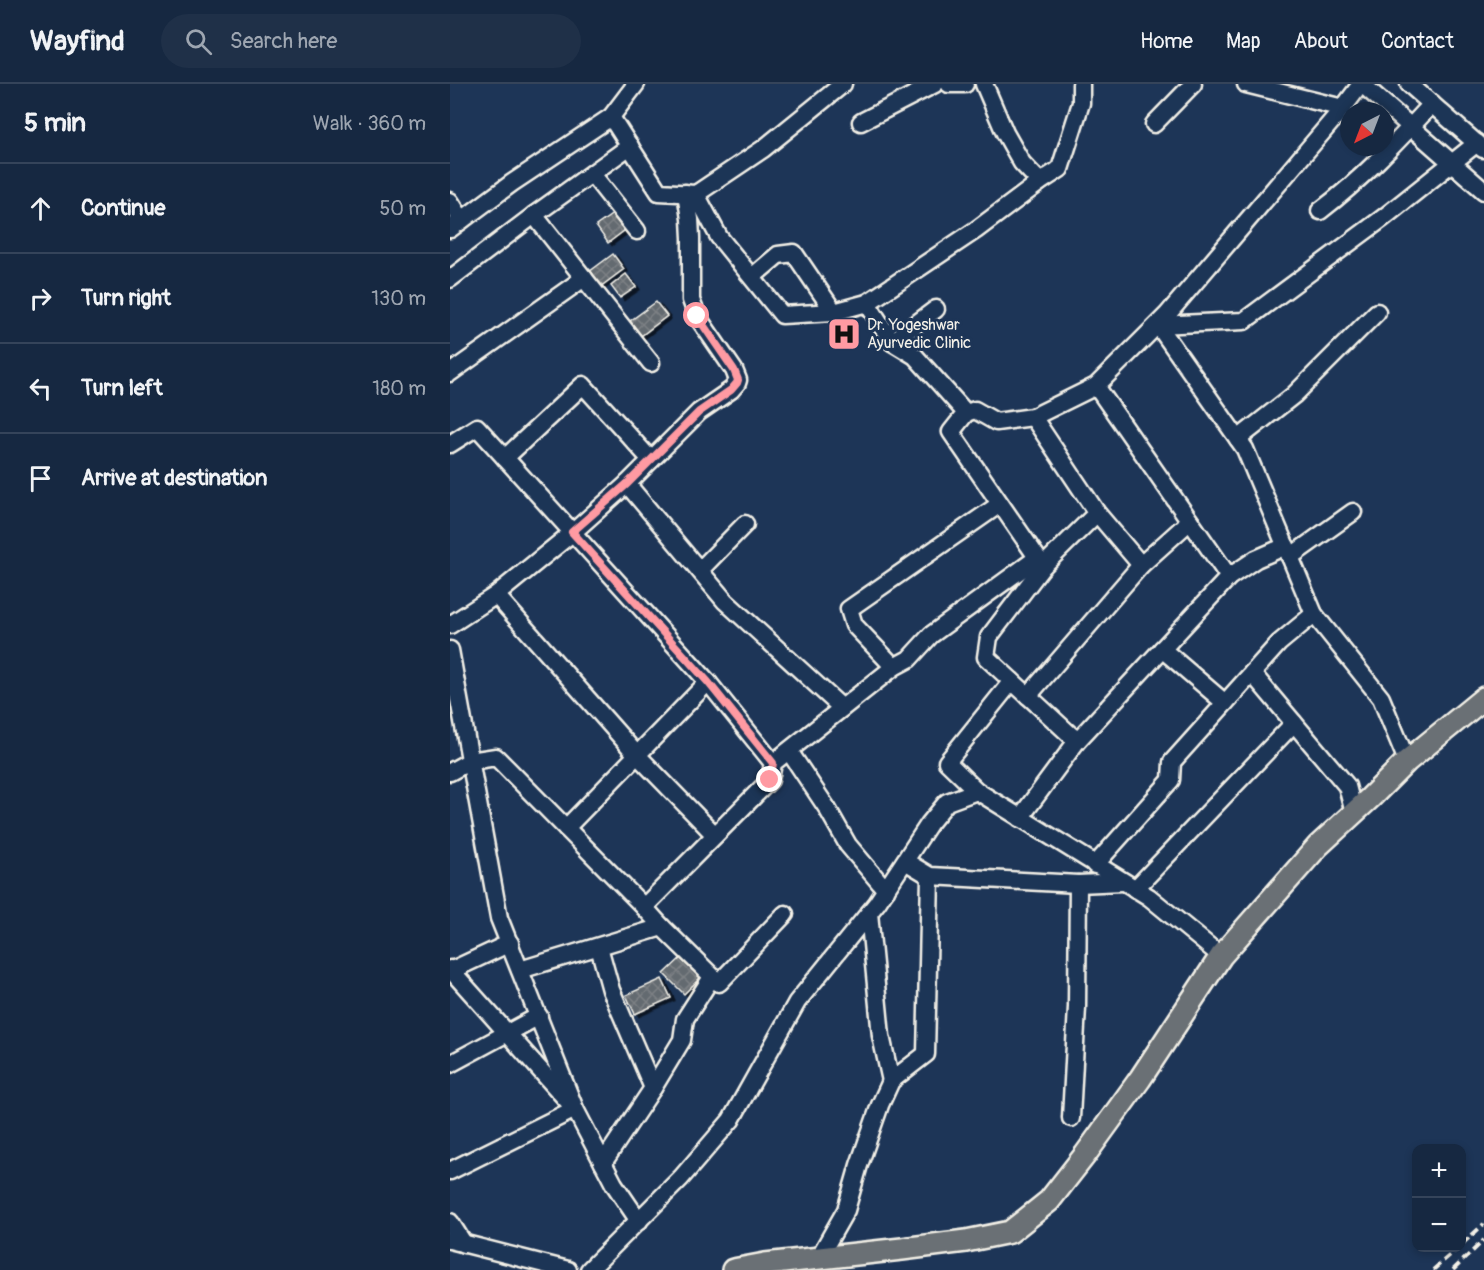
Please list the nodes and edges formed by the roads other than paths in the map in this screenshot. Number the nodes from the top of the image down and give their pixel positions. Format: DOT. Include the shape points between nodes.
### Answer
graph roads {
  1 [pos="636,84"];
  2 [pos="843,84"];
  3 [pos="935,84"];
  4 [pos="949,84"];
  5 [pos="965,84"];
  6 [pos="984,84"];
  7 [pos="1081,84"];
  8 [pos="1193,84"];
  9 [pos="1245,84"];
  10 [pos="1362,84"];
  11 [pos="1409,84"];
  12 [pos="1348,102"];
  13 [pos="1432,104"];
  14 [pos="1340,107"];
  15 [pos="1340,112"];
  16 [pos="611,117"];
  17 [pos="861,122"];
  18 [pos="1154,124"];
  19 [pos="1411,127"];
  20 [pos="630,146"];
  21 [pos="1480,146"];
  22 [pos="1452,163"];
  23 [pos="592,174"];
  24 [pos="1040,182"];
  25 [pos="1484,190"];
  26 [pos="691,193"];
  27 [pos="450,201"];
  28 [pos="1320,211"];
  29 [pos="534,215"];
  30 [pos="456,224"];
  31 [pos="637,231"];
  32 [pos="752,277"];
  33 [pos="584,278"];
  34 [pos="450,279"];
  35 [pos="867,303"];
  36 [pos="936,309"];
  37 [pos="834,312"];
  38 [pos="1377,312"];
  39 [pos="1158,325"];
  40 [pos="892,342"];
  41 [pos="651,363"];
  42 [pos="450,372"];
  43 [pos="1096,386"];
  44 [pos="966,412"];
  45 [pos="1033,417"];
  46 [pos="1238,440"];
  47 [pos="450,444"];
  48 [pos="505,458"];
  49 [pos="651,460"];
  50 [pos="627,484"];
  51 [pos="1000,504"];
  52 [pos="1353,512"];
  53 [pos="1097,513"];
  54 [pos="1190,521"];
  55 [pos="745,524"];
  56 [pos="572,532"];
  57 [pos="1288,551"];
  58 [pos="1040,562"];
  59 [pos="1141,565"];
  60 [pos="699,570"];
  61 [pos="1229,578"];
  62 [pos="496,595"];
  63 [pos="1314,614"];
  64 [pos="450,625"];
  65 [pos="1162,649"];
  66 [pos="450,650"];
  67 [pos="894,667"];
  68 [pos="1252,673"];
  69 [pos="1012,681"];
  70 [pos="708,682"];
  71 [pos="1028,696"];
  72 [pos="1484,698"];
  73 [pos="1225,703"];
  74 [pos="842,708"];
  75 [pos="1294,723"];
  76 [pos="1077,741"];
  77 [pos="789,751"];
  78 [pos="638,755"];
  79 [pos="470,761"];
  80 [pos="1407,762"];
  81 [pos="773,763"];
  82 [pos="450,772"];
  83 [pos="977,791"];
  84 [pos="1354,813"];
  85 [pos="1020,818"];
  86 [pos="566,828"];
  87 [pos="715,836"];
  88 [pos="905,861"];
  89 [pos="1095,865"];
  90 [pos="930,876"];
  91 [pos="1078,884"];
  92 [pos="1129,885"];
  93 [pos="886,890"];
  94 [pos="644,907"];
  95 [pos="869,914"];
  96 [pos="785,915"];
  97 [pos="662,927"];
  98 [pos="510,943"];
  99 [pos="599,947"];
  100 [pos="1221,956"];
  101 [pos="451,970"];
  102 [pos="520,970"];
  103 [pos="712,977"];
  104 [pos="539,1016"];
  105 [pos="507,1033"];
  106 [pos="450,1064"];
  107 [pos="891,1081"];
  108 [pos="653,1088"];
  109 [pos="576,1109"];
  110 [pos="1071,1118"];
  111 [pos="603,1162"];
  112 [pos="450,1171"];
  113 [pos="639,1221"];
  114 [pos="450,1222"];
  115 [pos="457,1242"];
  116 [pos="818,1259"];
  117 [pos="568,1270"];
  118 [pos="589,1270"];
  119 [pos="733,1270"];
  1 -- 16 [label="street"];
  2 -- 26 [label="street" via="763,149"];
  3 -- 17 [label="street"];
  4 -- 5 [label="street"];
  6 -- 24 [label="street" via="1022,163"];
  7 -- 24 [label="street" via="1081,103 1060,169"];
  8 -- 18 [label="street"];
  9 -- 14 [label="street"];
  10 -- 12 [label="street"];
  10 -- 19 [label="street"];
  11 -- 13 [label="street"];
  13 -- 19 [label="street"];
  13 -- 21 [label="street"];
  15 -- 39 [label="street"];
  16 -- 20 [label="street"];
  16 -- 30 [label="street"];
  19 -- 22 [label="street"];
  19 -- 28 [label="street"];
  20 -- 23 [label="street"];
  20 -- 26 [label="street" via="659,192"];
  21 -- 22 [label="street"];
  22 -- 25 [label="street"];
  22 -- 39 [label="street" via="1244,321"];
  23 -- 29 [label="street"];
  23 -- 31 [label="street"];
  24 -- 35 [label="street"];
  26 -- 32 [label="street" via="719,237"];
  26 -- 49 [label="street" via="691,300 738,380 735,387 699,412"];
  27 -- 30 [label="street"];
  29 -- 33 [label="street"];
  29 -- 34 [label="street"];
  32 -- 37 [label="street" via="782,315"];
  32 -- 37 [label="street" via="778,255 794,253"];
  33 -- 41 [label="street"];
  33 -- 42 [label="street"];
  35 -- 37 [label="street"];
  35 -- 40 [label="street"];
  36 -- 40 [label="street"];
  38 -- 46 [label="street" via="1294,395"];
  39 -- 43 [label="street"];
  39 -- 46 [label="street"];
  40 -- 44 [label="street" via="915,356"];
  43 -- 45 [label="street"];
  43 -- 54 [label="street"];
  44 -- 45 [label="street" via="975,410 996,422"];
  44 -- 51 [label="street" via="951,432"];
  45 -- 53 [label="street"];
  46 -- 57 [label="street"];
  47 -- 48 [label="street" via="477,427"];
  48 -- 49 [label="street" via="583,385"];
  48 -- 56 [label="street"];
  49 -- 50 [label="street"];
  50 -- 56 [label="street"];
  50 -- 60 [label="street"];
  51 -- 58 [label="street"];
  51 -- 67 [label="street" via="849,609 854,625"];
  52 -- 57 [label="street"];
  53 -- 58 [label="street"];
  53 -- 59 [label="street"];
  54 -- 59 [label="street"];
  54 -- 61 [label="street"];
  55 -- 60 [label="street"];
  56 -- 62 [label="street"];
  56 -- 70 [label="street"];
  57 -- 61 [label="street" via="1256,559"];
  57 -- 63 [label="street"];
  58 -- 67 [label="street" via="931,634 909,659"];
  58 -- 69 [label="street" via="989,637 986,657"];
  59 -- 71 [label="street"];
  60 -- 74 [label="street" via="725,601"];
  61 -- 65 [label="street"];
  62 -- 64 [label="street"];
  62 -- 78 [label="street"];
  63 -- 68 [label="street" via="1279,643"];
  63 -- 80 [label="street" via="1380,698"];
  65 -- 73 [label="street"];
  65 -- 76 [label="street"];
  66 -- 79 [label="street"];
  67 -- 74 [label="street"];
  68 -- 73 [label="street"];
  68 -- 75 [label="street"];
  69 -- 71 [label="street"];
  69 -- 83 [label="street" via="947,762"];
  70 -- 78 [label="street"];
  70 -- 81 [label="street"];
  71 -- 76 [label="street"];
  72 -- 80 [label="main road"];
  73 -- 89 [label="street" via="1172,762 1171,780"];
  74 -- 77 [label="street"];
  75 -- 84 [label="street" via="1347,786"];
  75 -- 92 [label="street"];
  76 -- 85 [label="street"];
  77 -- 81 [label="street"];
  77 -- 93 [label="street" via="828,808 848,846"];
  78 -- 86 [label="street"];
  78 -- 87 [label="street"];
  79 -- 82 [label="street"];
  79 -- 86 [label="street" via="496,757"];
  79 -- 98 [label="street" via="499,918"];
  80 -- 84 [label="main road"];
  81 -- 87 [label="street" via="770,780"];
  83 -- 85 [label="street"];
  83 -- 88 [label="street" via="947,802"];
  84 -- 100 [label="main road" via="1318,846"];
  85 -- 89 [label="street"];
  86 -- 94 [label="street"];
  87 -- 94 [label="street"];
  88 -- 90 [label="street"];
  88 -- 93 [label="street"];
  89 -- 92 [label="street"];
  90 -- 91 [label="street"];
  90 -- 107 [label="street" via="926,1054"];
  91 -- 92 [label="street"];
  91 -- 110 [label="street"];
  92 -- 100 [label="street"];
  93 -- 95 [label="street"];
  94 -- 97 [label="street"];
  95 -- 107 [label="street" via="881,1036"];
  95 -- 113 [label="street" via="796,1002 731,1120"];
  96 -- 103 [label="street" via="719,983"];
  97 -- 99 [label="street"];
  97 -- 103 [label="street"];
  98 -- 101 [label="street"];
  98 -- 102 [label="street"];
  99 -- 102 [label="street"];
  99 -- 108 [label="street" via="611,990"];
  100 -- 116 [label="main road" via="1085,1155 1049,1201 1010,1232"];
  101 -- 105 [label="street"];
  102 -- 104 [label="street"];
  103 -- 108 [label="street" via="686,1019 682,1040"];
  104 -- 105 [label="street"];
  104 -- 109 [label="street"];
  105 -- 106 [label="street"];
  105 -- 109 [label="street"];
  107 -- 116 [label="street" via="846,1210"];
  108 -- 111 [label="street"];
  109 -- 111 [label="street"];
  109 -- 112 [label="street"];
  111 -- 113 [label="street"];
  113 -- 118 [label="street"];
  114 -- 115 [label="street"];
  115 -- 117 [label="street"];
  116 -- 119 [label="main road"];
}
